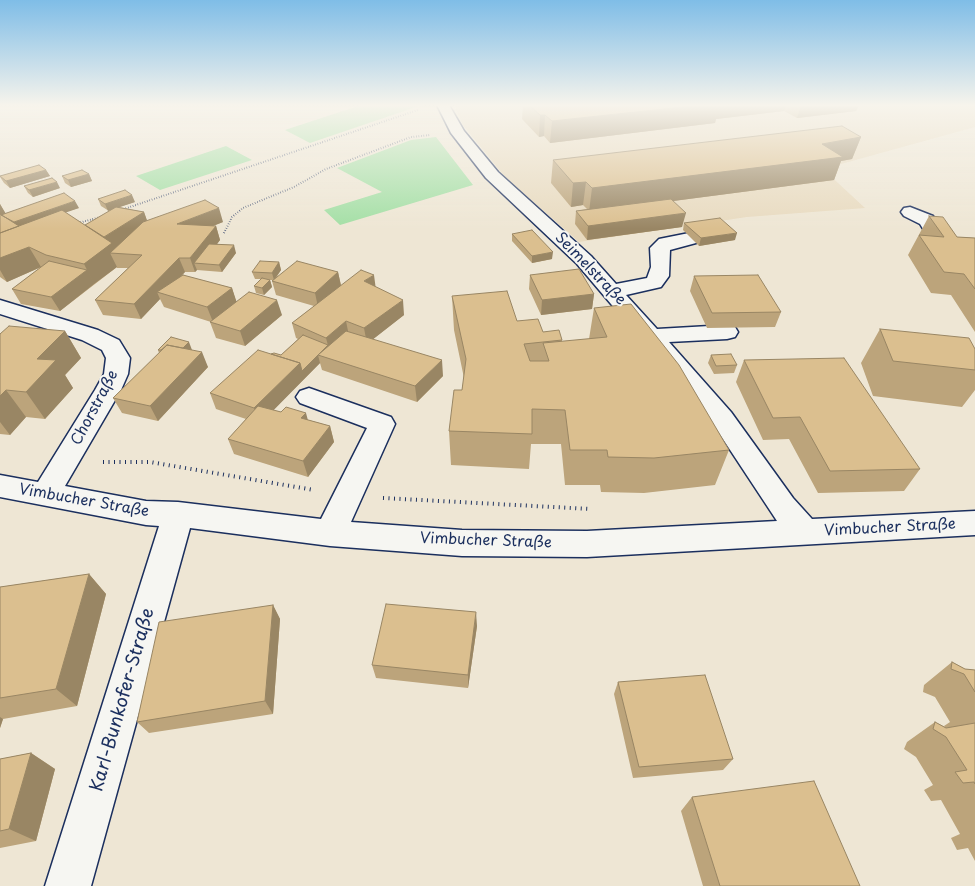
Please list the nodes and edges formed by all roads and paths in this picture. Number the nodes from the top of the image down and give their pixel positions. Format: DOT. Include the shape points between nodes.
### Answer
graph roads {
  1 [pos="307,146"];
  2 [pos="386,146"];
  3 [pos="469,146"];
  4 [pos="910,212"];
  5 [pos="112,213"];
  6 [pos="103,216"];
  7 [pos="71,225"];
  8 [pos="224,233"];
  9 [pos="689,239"];
  10 [pos="975,262"];
  11 [pos="613,291"];
  12 [pos="0,307"];
  13 [pos="727,332"];
  14 [pos="650,336"];
  15 [pos="309,397"];
  16 [pos="66,462"];
  17 [pos="0,486"];
  18 [pos="46,494"];
  19 [pos="346,495"];
  20 [pos="599,509"];
  21 [pos="178,514"];
  22 [pos="975,523"];
  23 [pos="330,533"];
  24 [pos="805,533"];
  25 [pos="68,886"];
  1 -- 5 [label="path"];
  2 -- 8 [label="path" via="326,169 294,187 243,208 232,217"];
  3 -- 11 [label="street, Seimelstraße" via="492,175"];
  4 -- 10 [label="street" via="926,220 938,236"];
  6 -- 7 [label="path"];
  9 -- 11 [label="street" via="666,243 660,248 661,267 654,283"];
  11 -- 14 [label="street, Seimelstraße"];
  12 -- 16 [label="street, Chorstraße" via="90,335 111,345 118,358 116,374"];
  13 -- 14 [label="street"];
  14 -- 24 [label="street, Seimelstraße" via="722,418 782,506"];
  15 -- 19 [label="street" via="382,424"];
  16 -- 18 [label="street, Chorstraße"];
  16 -- 19 [label="path" via="150,462"];
  17 -- 18 [label="street, Vimbucher Straße"];
  18 -- 21 [label="street, Vimbucher Straße" via="146,513"];
  19 -- 20 [label="path"];
  19 -- 23 [label="street"];
  21 -- 23 [label="street, Vimbucher Straße"];
  21 -- 25 [label="street, Karl-Bunkofer-Straße"];
  22 -- 24 [label="street, Vimbucher Straße"];
  23 -- 24 [label="street, Vimbucher Straße" via="462,542 587,544"];
}
